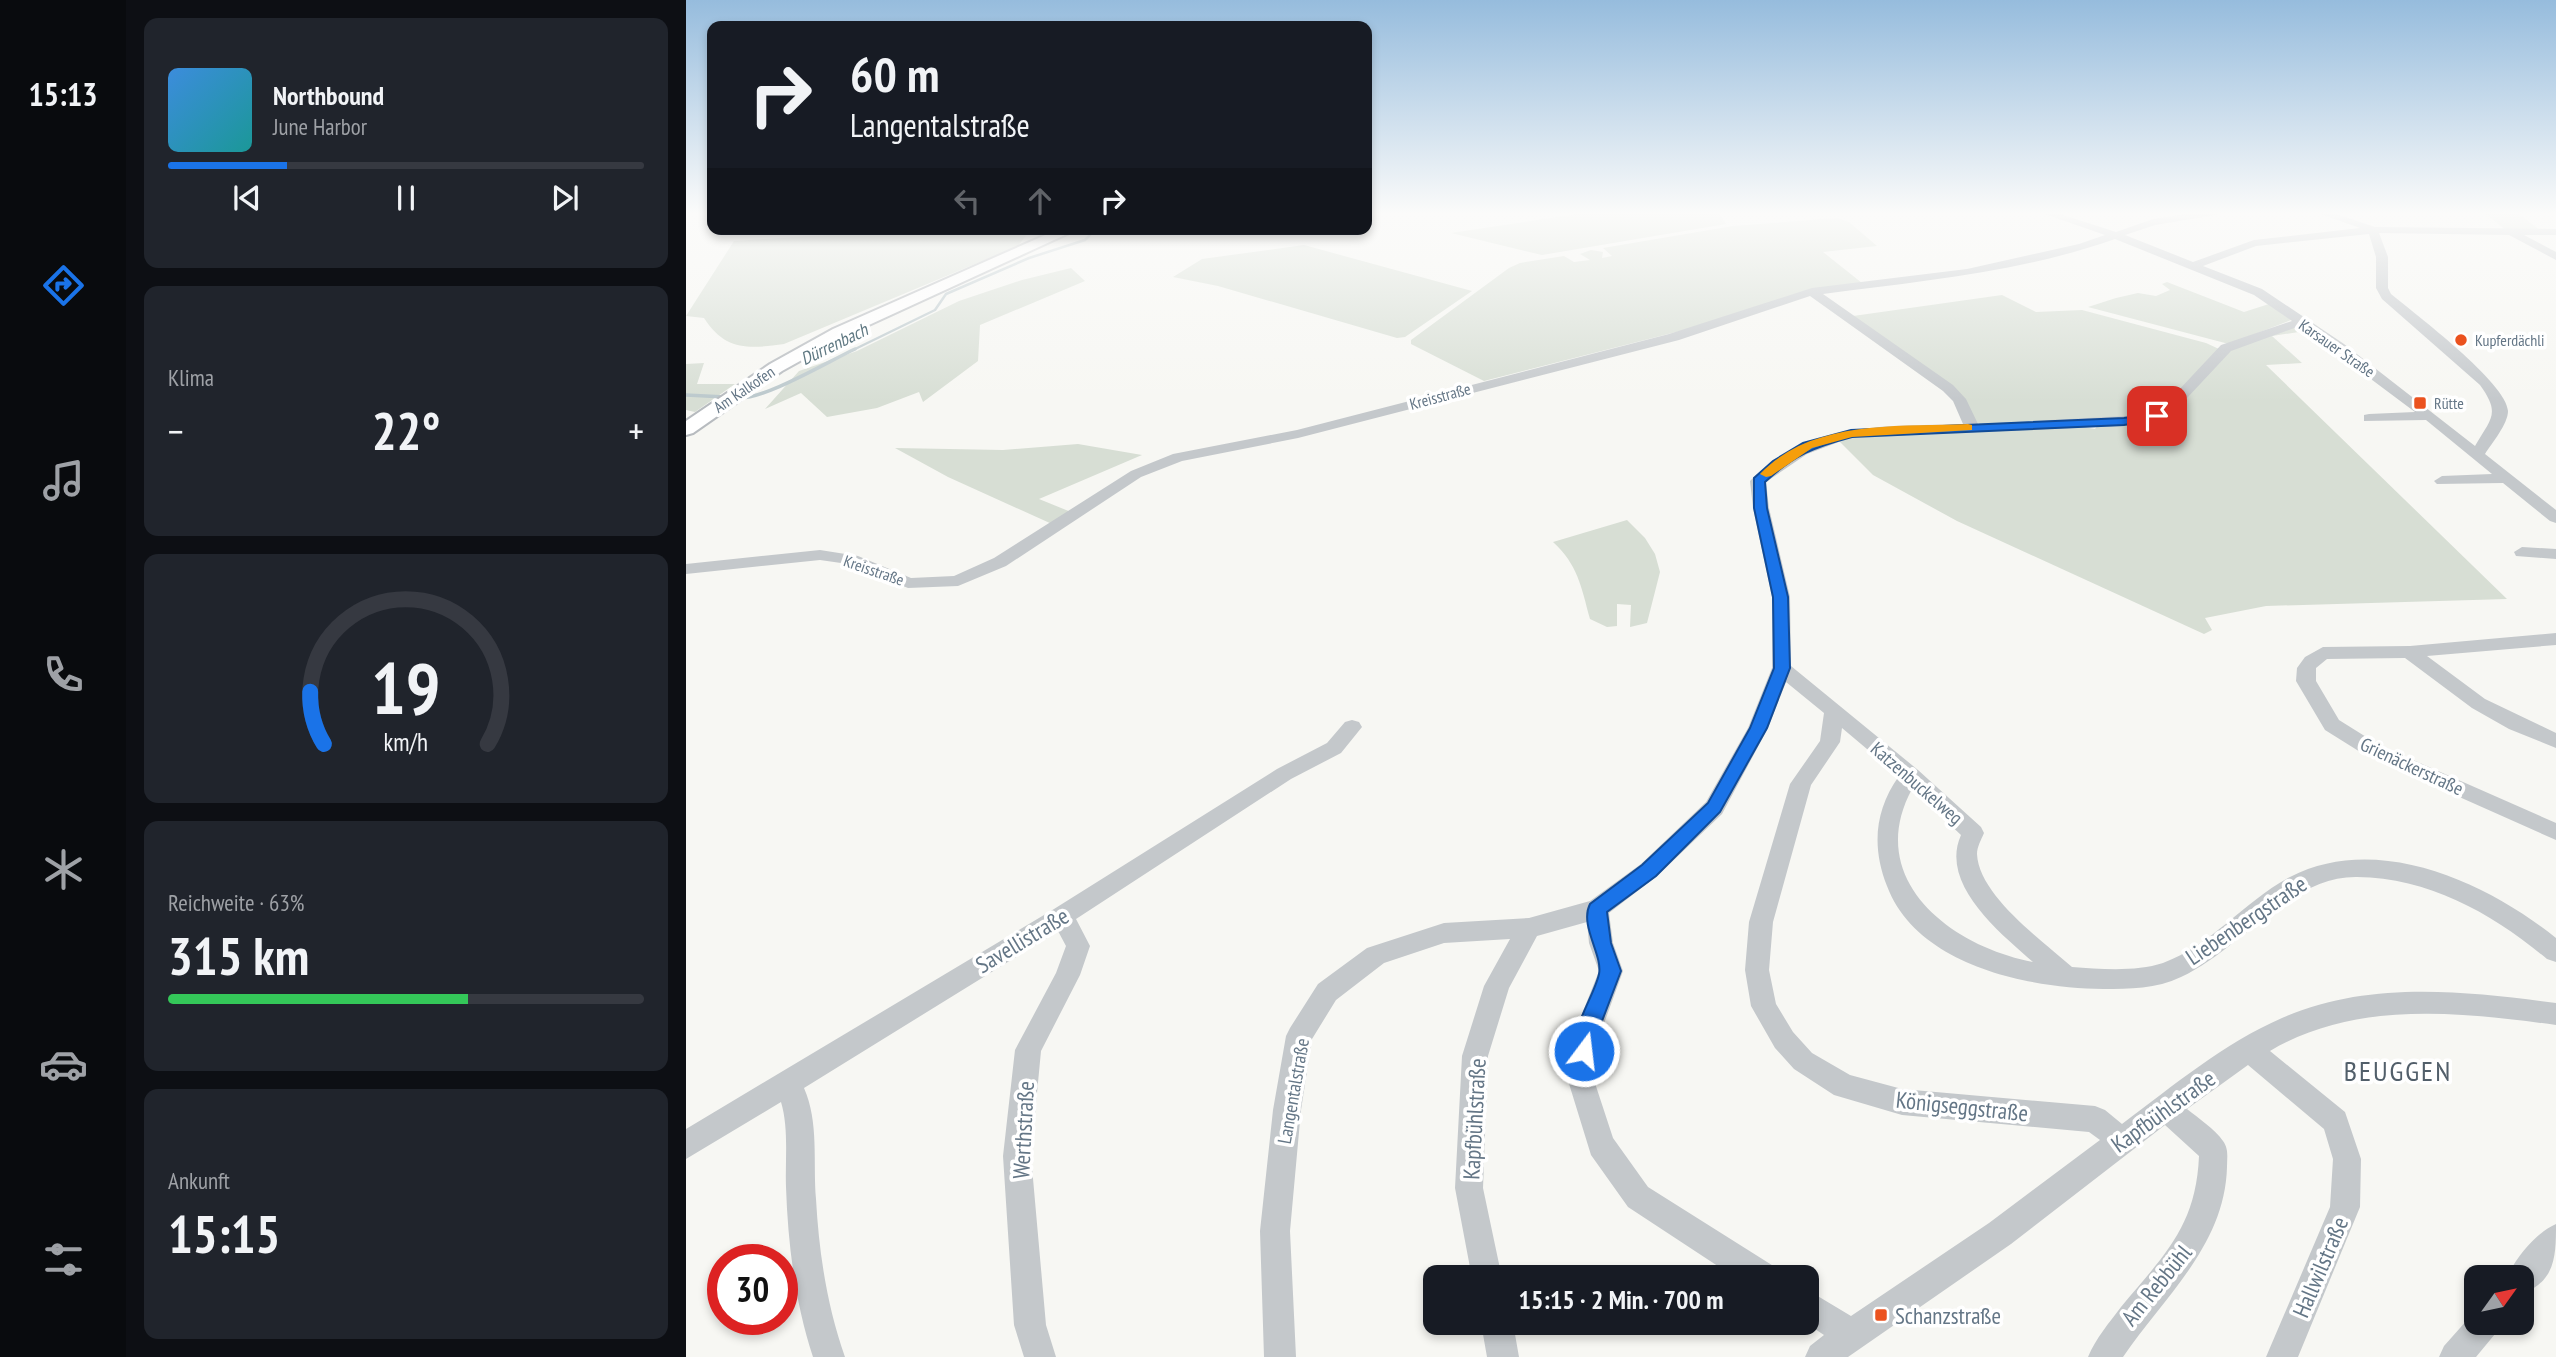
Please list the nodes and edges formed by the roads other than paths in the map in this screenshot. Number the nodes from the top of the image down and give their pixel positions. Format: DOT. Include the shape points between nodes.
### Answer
graph roads {
  1 [pos="965,275"];
  2 [pos="1941,275"];
  3 [pos="2219,275"];
  4 [pos="2382,275"];
  5 [pos="1812,292"];
  6 [pos="2301,322"];
  7 [pos="2430,416"];
  8 [pos="2369,418"];
  9 [pos="1972,427"];
  10 [pos="686,429"];
  11 [pos="2481,446"];
  12 [pos="2507,478"];
  13 [pos="2442,481"];
  14 [pos="2556,518"];
  15 [pos="2522,552"];
  16 [pos="2556,554"];
  17 [pos="686,569"];
  18 [pos="2556,639"];
  19 [pos="2410,652"];
  20 [pos="1782,668"];
  21 [pos="1834,712"];
  22 [pos="1352,727"];
  23 [pos="2556,741"];
  24 [pos="1911,775"];
  25 [pos="2556,832"];
  26 [pos="1597,909"];
  27 [pos="1062,916"];
  28 [pos="1529,928"];
  29 [pos="2556,952"];
  30 [pos="2068,978"];
  31 [pos="2556,1014"];
  32 [pos="2248,1049"];
  33 [pos="788,1083"];
  34 [pos="2166,1108"];
  35 [pos="2121,1140"];
  36 [pos="686,1145"];
  37 [pos="2556,1239"];
  38 [pos="1485,1265"];
  39 [pos="1744,1265"];
  40 [pos="2534,1265"];
  41 [pos="1819,1313"];
  42 [pos="1851,1334"];
  43 [pos="1499,1335"];
  44 [pos="2474,1335"];
  45 [pos="829,1357"];
  46 [pos="1040,1357"];
  47 [pos="1280,1357"];
  48 [pos="1503,1357"];
  49 [pos="1821,1357"];
  50 [pos="2104,1357"];
  51 [pos="2282,1357"];
  52 [pos="2455,1357"];
  1 -- 10 [label="main road, Am Kalkofen" via="807,349"];
  2 -- 5 [label="street, Kreisstraße"];
  3 -- 6 [label="street, Karsauer Straße" via="2258,292"];
  4 -- 11 [label="street" via="2386,296 2498,398 2502,412"];
  5 -- 9 [label="street" via="1948,388 1959,399"];
  5 -- 17 [label="street, Kreisstraße" via="1655,342 1297,434 1170,460 1136,474 1000,562 958,580 908,583 852,560 820,555"];
  6 -- 7 [label="street, Karsauer Straße"];
  6 -- 9 [label="street, Langentalstraße" via="2225,348 2167,411 2157,416 2124,422"];
  7 -- 8 [label="street"];
  7 -- 11 [label="street, Karsauer Straße" via="2450,432"];
  9 -- 20 [label="street, Langentalstraße" via="1851,433 1808,445 1758,481 1781,597"];
  11 -- 12 [label="street"];
  12 -- 13 [label="street"];
  12 -- 14 [label="street"];
  15 -- 16 [label="street"];
  18 -- 19 [label="street, Grienäckerstraße"];
  19 -- 23 [label="street" via="2440,680 2493,712"];
  19 -- 25 [label="street, Grienäckerstraße" via="2323,653 2307,668 2306,681 2332,725 2372,750"];
  20 -- 21 [label="street, Katzenbuckelweg"];
  20 -- 26 [label="street, Langentalstraße" via="1758,728 1714,808 1649,870"];
  21 -- 24 [label="street, Katzenbuckelweg"];
  21 -- 35 [label="street, Königseggstraße" via="1830,743 1801,784 1761,922 1758,970 1762,994 1784,1040 1803,1061 1844,1086 1902,1102 2095,1119"];
  22 -- 27 [label="street, Savellistraße" via="1334,748 1283,774"];
  24 -- 30 [label="street, Katzenbuckelweg" via="1973,832 1966,854 1974,883 1999,916"];
  24 -- 30 [label="street, Liebenbergstraße" via="1901,787 1888,830 1890,864 1904,901 1940,936 1989,961 2035,976"];
  26 -- 28 [label="street, Langentalstraße"];
  26 -- 39 [label="street" via="1601,943 1611,971 1588,1029 1579,1074 1601,1145 1638,1196"];
  27 -- 33 [label="street, Savellistraße"];
  27 -- 46 [label="street, Werthstraße" via="1079,946 1028,1050 1017,1156 1030,1325"];
  28 -- 38 [label="street, Kapfbühlstraße" via="1497,986 1475,1056 1469,1188"];
  28 -- 47 [label="street, Langentalstraße" via="1444,933 1376,955 1327,992 1299,1036 1275,1231"];
  29 -- 30 [label="street, Liebenbergstraße" via="2480,898 2435,880 2353,867 2314,875 2265,904 2215,946 2167,972"];
  31 -- 32 [label="street, Kapfbühlstraße" via="2452,1004 2353,1008 2290,1027"];
  32 -- 34 [label="street, Kapfbühlstraße"];
  32 -- 51 [label="street, Hallwilstraße" via="2335,1121 2347,1159 2345,1207"];
  33 -- 36 [label="street, Savellistraße"];
  33 -- 45 [label="street" via="797,1101 801,1135 799,1179 807,1271 816,1321"];
  34 -- 35 [label="street, Kapfbühlstraße"];
  34 -- 50 [label="street, Am Rebbühl" via="2213,1150 2215,1177 2198,1231"];
  35 -- 42 [label="street, Kapfbühlstraße" via="2023,1216"];
  37 -- 40 [label="street"];
  41 -- 42 [label="street"];
  42 -- 49 [label="street, Kapfbühlstraße"];
  43 -- 48 [label="street"];
  44 -- 52 [label="street"];
}
